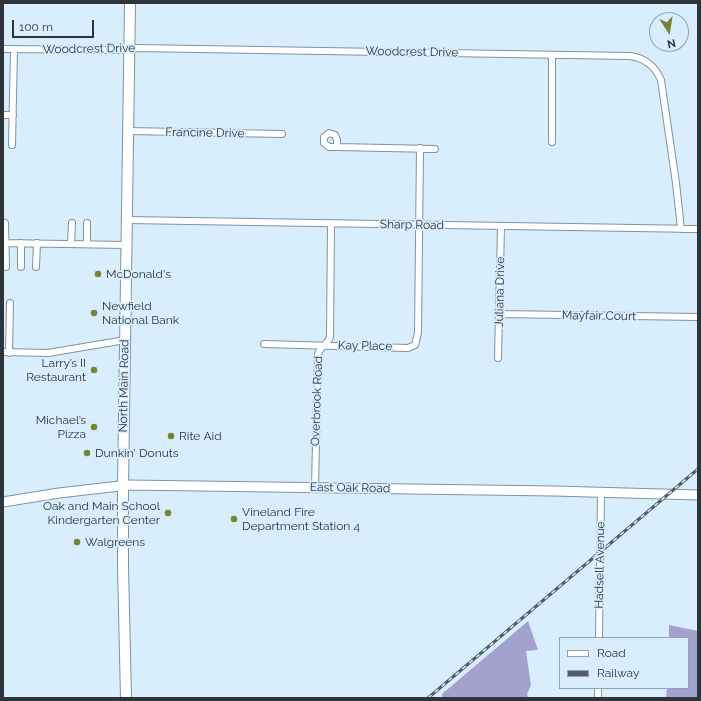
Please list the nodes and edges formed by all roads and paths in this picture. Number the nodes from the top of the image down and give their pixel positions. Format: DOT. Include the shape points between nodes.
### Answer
graph roads {
  1 [pos="130,3"];
  2 [pos="3,49"];
  3 [pos="14,49"];
  4 [pos="130,49"];
  5 [pos="552,55"];
  6 [pos="3,115"];
  7 [pos="13,115"];
  8 [pos="128,131"];
  9 [pos="282,134"];
  10 [pos="552,142"];
  11 [pos="12,145"];
  12 [pos="337,147"];
  13 [pos="420,148"];
  14 [pos="435,149"];
  15 [pos="127,220"];
  16 [pos="5,223"];
  17 [pos="72,223"];
  18 [pos="87,223"];
  19 [pos="331,223"];
  20 [pos="419,225"];
  21 [pos="501,226"];
  22 [pos="681,229"];
  23 [pos="698,229"];
  24 [pos="4,243"];
  25 [pos="21,243"];
  26 [pos="37,243"];
  27 [pos="71,244"];
  28 [pos="87,244"];
  29 [pos="127,245"];
  30 [pos="21,266"];
  31 [pos="6,267"];
  32 [pos="36,267"];
  33 [pos="10,304"];
  34 [pos="500,314"];
  35 [pos="698,317"];
  36 [pos="125,340"];
  37 [pos="264,344"];
  38 [pos="324,346"];
  39 [pos="6,353"];
  40 [pos="498,358"];
  41 [pos="123,485"];
  42 [pos="315,487"];
  43 [pos="601,493"];
  44 [pos="698,496"];
  45 [pos="3,502"];
  46 [pos="599,637"];
  47 [pos="126,698"];
  1 -- 4 [label="main road, North Main Road"];
  2 -- 3 [label="street, Woodcrest Drive"];
  3 -- 4 [label="street, Woodcrest Drive"];
  3 -- 7 [label="street"];
  4 -- 5 [label="street, Woodcrest Drive"];
  4 -- 8 [label="main road, North Main Road"];
  5 -- 10 [label="street"];
  5 -- 22 [label="street, Woodcrest Drive" via="638,57 656,70 661,80"];
  6 -- 7 [label="street"];
  7 -- 11 [label="street"];
  8 -- 9 [label="street, Francine Drive"];
  8 -- 15 [label="main road, North Main Road"];
  12 -- 13 [label="street"];
  13 -- 14 [label="street"];
  13 -- 20 [label="street"];
  15 -- 19 [label="street, Sharp Road"];
  15 -- 29 [label="main road, North Main Road"];
  16 -- 24 [label="street"];
  17 -- 27 [label="street"];
  18 -- 28 [label="street"];
  19 -- 20 [label="street, Sharp Road"];
  19 -- 38 [label="street, Overbrook Road" via="330,337"];
  20 -- 21 [label="street, Sharp Road"];
  20 -- 38 [label="street, Kay Place" via="417,341 408,348"];
  21 -- 22 [label="street, Sharp Road"];
  21 -- 34 [label="street, Juliana Drive"];
  22 -- 23 [label="street, Sharp Road"];
  24 -- 25 [label="street"];
  24 -- 31 [label="street"];
  25 -- 26 [label="street"];
  25 -- 30 [label="street"];
  26 -- 27 [label="street"];
  26 -- 32 [label="street"];
  27 -- 28 [label="street"];
  28 -- 29 [label="street"];
  29 -- 36 [label="main road, North Main Road"];
  33 -- 39 [label="street"];
  34 -- 35 [label="street, Mayfair Court"];
  34 -- 40 [label="street, Juliana Drive"];
  36 -- 39 [label="street" via="48,353"];
  36 -- 41 [label="main road, North Main Road"];
  37 -- 38 [label="street, Kay Place"];
  38 -- 42 [label="street, Overbrook Road" via="318,354"];
  41 -- 42 [label="street, East Oak Road"];
  41 -- 45 [label="street, East Oak Road" via="59,492"];
  41 -- 47 [label="main road, North Main Road"];
  42 -- 43 [label="street, East Oak Road"];
  43 -- 44 [label="street, East Oak Road"];
  43 -- 46 [label="street, Hadsell Avenue"];
}
